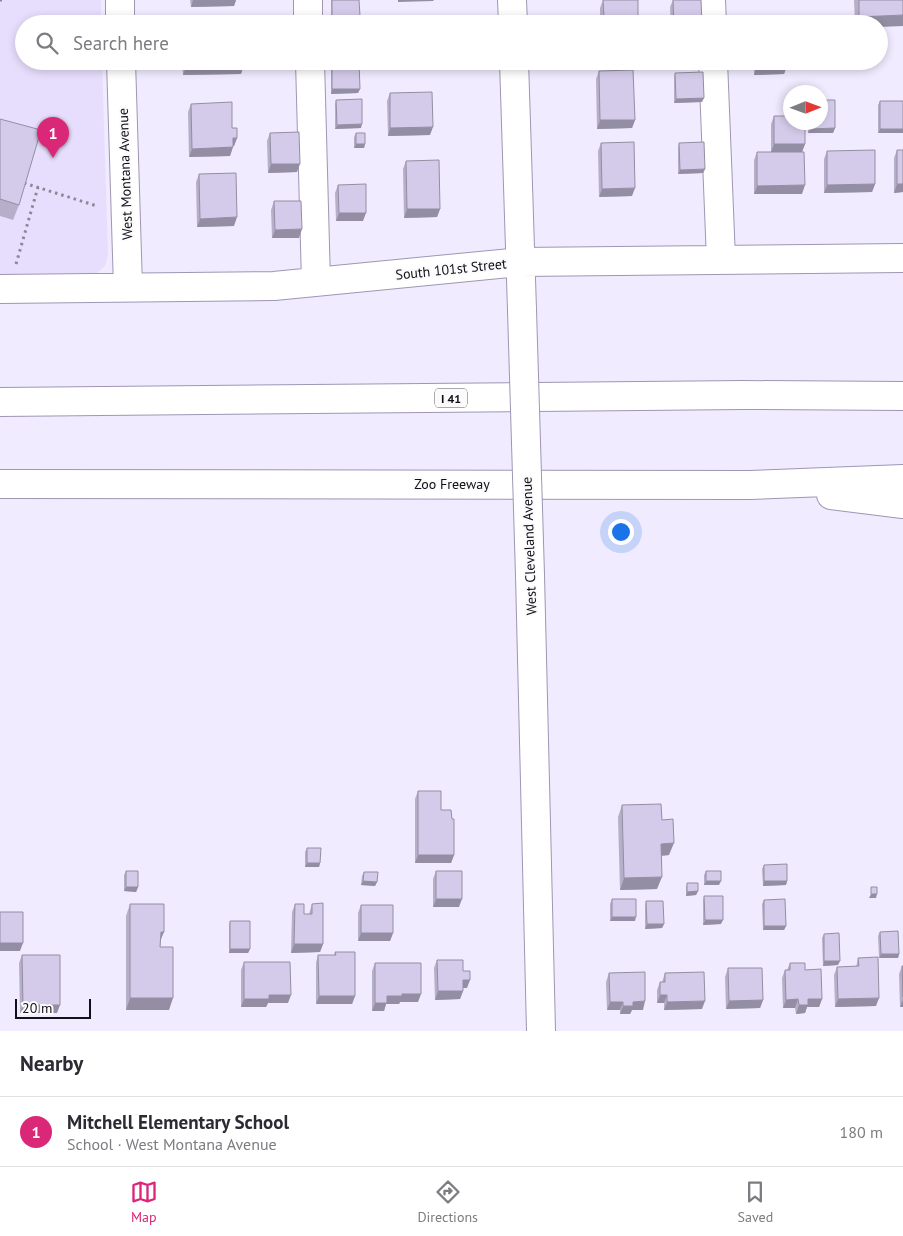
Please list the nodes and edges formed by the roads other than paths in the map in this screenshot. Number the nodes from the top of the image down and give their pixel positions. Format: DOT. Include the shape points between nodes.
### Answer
graph roads {
  1 [pos="120,0"];
  2 [pos="308,0"];
  3 [pos="512,0"];
  4 [pos="711,0"];
  5 [pos="120,15"];
  6 [pos="308,15"];
  7 [pos="513,15"];
  8 [pos="712,15"];
  9 [pos="122,70"];
  10 [pos="310,70"];
  11 [pos="514,70"];
  12 [pos="713,70"];
  13 [pos="903,258"];
  14 [pos="720,260"];
  15 [pos="520,262"];
  16 [pos="316,282"];
  17 [pos="128,288"];
  18 [pos="0,290"];
  19 [pos="903,396"];
  20 [pos="0,402"];
  21 [pos="903,479"];
  22 [pos="0,484"];
  23 [pos="750,485"];
  24 [pos="903,504"];
  25 [pos="541,1031"];
  1 -- 5 [label="main road"];
  2 -- 6 [label="main road"];
  3 -- 7 [label="main road"];
  4 -- 8 [label="main road"];
  9 -- 17 [label="main road, West Montana Avenue"];
  10 -- 16 [label="main road"];
  11 -- 15 [label="main road, West Cleveland Avenue"];
  12 -- 14 [label="main road"];
  13 -- 14 [label="main road, South 101st Street"];
  14 -- 15 [label="main road, South 101st Street"];
  15 -- 16 [label="main road, South 101st Street"];
  15 -- 25 [label="main road, West Cleveland Avenue, bridge"];
  16 -- 17 [label="main road, South 101st Street" via="274,286"];
  17 -- 18 [label="main road, South 101st Street"];
  19 -- 20 [label="main road, I 41"];
  21 -- 23 [label="main road, Zoo Freeway"];
  22 -- 23 [label="main road, Zoo Freeway"];
  23 -- 24 [label="main road"];
}
